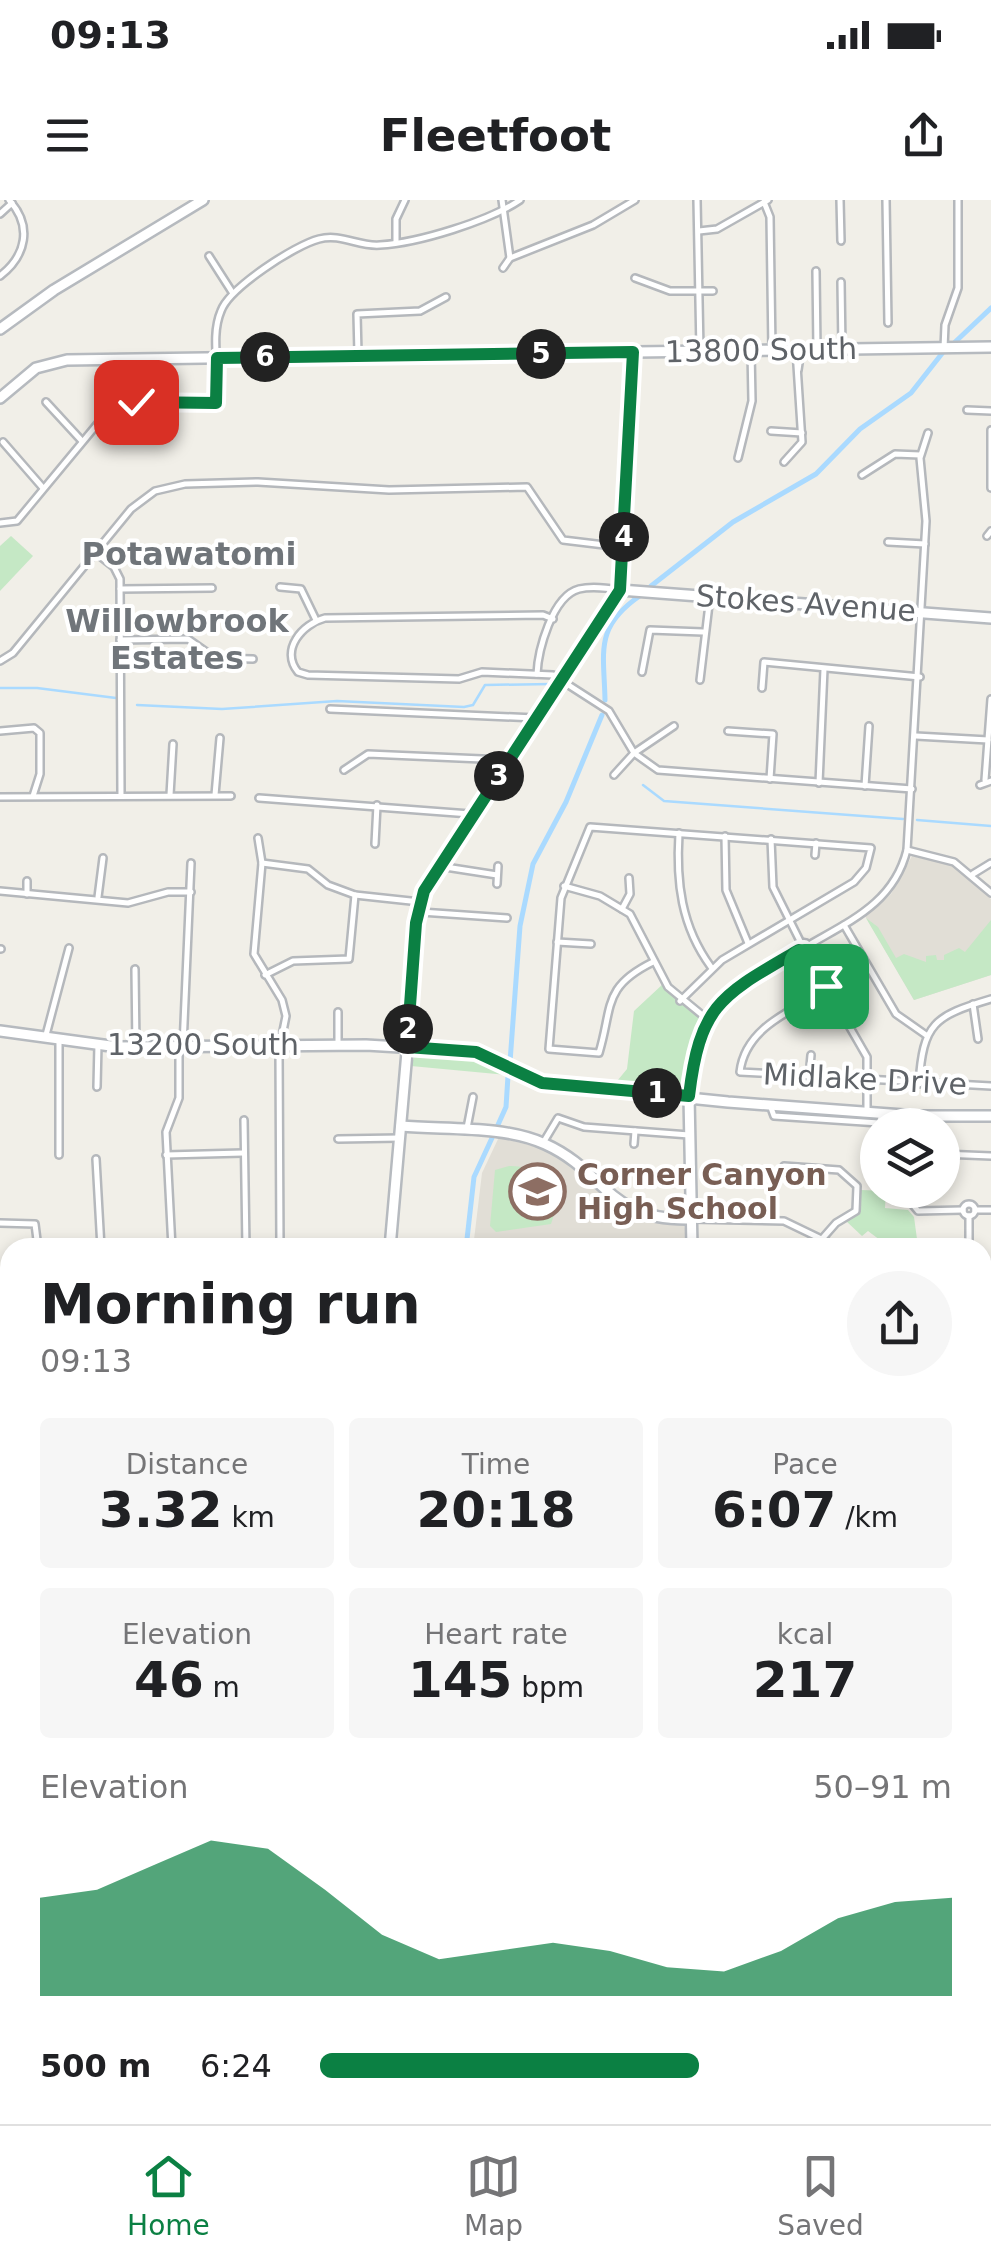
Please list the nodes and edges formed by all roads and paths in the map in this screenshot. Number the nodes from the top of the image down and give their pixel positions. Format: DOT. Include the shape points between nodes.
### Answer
graph roads {
  1 [pos="203,200"];
  2 [pos="405,200"];
  3 [pos="502,200"];
  4 [pos="520,200"];
  5 [pos="635,200"];
  6 [pos="697,200"];
  7 [pos="840,200"];
  8 [pos="886,200"];
  9 [pos="958,200"];
  10 [pos="766,201"];
  11 [pos="10,202"];
  12 [pos="502,211"];
  13 [pos="0,214"];
  14 [pos="699,231"];
  15 [pos="841,240"];
  16 [pos="396,242"];
  17 [pos="209,256"];
  18 [pos="510,258"];
  19 [pos="503,268"];
  20 [pos="816,271"];
  21 [pos="3,274"];
  22 [pos="636,278"];
  23 [pos="841,282"];
  24 [pos="700,291"];
  25 [pos="714,291"];
  26 [pos="232,292"];
  27 [pos="446,297"];
  28 [pos="888,322"];
  29 [pos="0,329"];
  30 [pos="991,347"];
  31 [pos="944,348"];
  32 [pos="842,349"];
  33 [pos="751,350"];
  34 [pos="772,350"];
  35 [pos="798,350"];
  36 [pos="816,350"];
  37 [pos="633,352"];
  38 [pos="700,352"];
  39 [pos="358,357"];
  40 [pos="217,358"];
  41 [pos="118,390"];
  42 [pos="0,398"];
  43 [pos="46,402"];
  44 [pos="122,404"];
  45 [pos="967,410"];
  46 [pos="991,412"];
  47 [pos="991,430"];
  48 [pos="771,431"];
  49 [pos="802,433"];
  50 [pos="928,433"];
  51 [pos="81,440"];
  52 [pos="3,442"];
  53 [pos="920,455"];
  54 [pos="738,458"];
  55 [pos="784,462"];
  56 [pos="862,475"];
  57 [pos="990,484"];
  58 [pos="43,488"];
  59 [pos="0,524"];
  60 [pos="888,542"];
  61 [pos="925,544"];
  62 [pos="624,547"];
  63 [pos="95,552"];
  64 [pos="280,587"];
  65 [pos="212,588"];
  66 [pos="120,590"];
  67 [pos="620,590"];
  68 [pos="710,596"];
  69 [pos="921,612"];
  70 [pos="991,618"];
  71 [pos="553,619"];
  72 [pos="316,620"];
  73 [pos="703,632"];
  74 [pos="120,640"];
  75 [pos="253,659"];
  76 [pos="0,661"];
  77 [pos="824,670"];
  78 [pos="642,672"];
  79 [pos="537,674"];
  80 [pos="920,676"];
  81 [pos="700,680"];
  82 [pos="564,681"];
  83 [pos="762,688"];
  84 [pos="991,699"];
  85 [pos="330,709"];
  86 [pos="538,718"];
  87 [pos="674,726"];
  88 [pos="869,726"];
  89 [pos="0,731"];
  90 [pos="728,731"];
  91 [pos="916,736"];
  92 [pos="220,738"];
  93 [pos="988,740"];
  94 [pos="173,744"];
  95 [pos="634,753"];
  96 [pos="508,762"];
  97 [pos="344,770"];
  98 [pos="614,775"];
  99 [pos="770,779"];
  100 [pos="985,782"];
  101 [pos="818,783"];
  102 [pos="865,786"];
  103 [pos="912,790"];
  104 [pos="170,794"];
  105 [pos="216,795"];
  106 [pos="121,796"];
  107 [pos="231,796"];
  108 [pos="0,797"];
  109 [pos="32,797"];
  110 [pos="258,798"];
  111 [pos="378,805"];
  112 [pos="473,815"];
  113 [pos="679,833"];
  114 [pos="724,836"];
  115 [pos="258,838"];
  116 [pos="770,840"];
  117 [pos="816,842"];
  118 [pos="375,844"];
  119 [pos="907,850"];
  120 [pos="816,854"];
  121 [pos="103,858"];
  122 [pos="991,862"];
  123 [pos="190,863"];
  124 [pos="262,863"];
  125 [pos="439,866"];
  126 [pos="498,866"];
  127 [pos="497,874"];
  128 [pos="973,874"];
  129 [pos="629,878"];
  130 [pos="27,881"];
  131 [pos="496,884"];
  132 [pos="564,886"];
  133 [pos="0,891"];
  134 [pos="191,892"];
  135 [pos="991,893"];
  136 [pos="27,894"];
  137 [pos="355,895"];
  138 [pos="98,897"];
  139 [pos="419,907"];
  140 [pos="622,908"];
  141 [pos="507,918"];
  142 [pos="788,921"];
  143 [pos="844,925"];
  144 [pos="557,942"];
  145 [pos="592,944"];
  146 [pos="748,944"];
  147 [pos="69,948"];
  148 [pos="804,948"];
  149 [pos="653,962"];
  150 [pos="712,968"];
  151 [pos="135,969"];
  152 [pos="265,975"];
  153 [pos="828,989"];
  154 [pos="991,999"];
  155 [pos="680,1001"];
  156 [pos="973,1004"];
  157 [pos="338,1012"];
  158 [pos="707,1019"];
  159 [pos="0,1031"];
  160 [pos="46,1036"];
  161 [pos="926,1036"];
  162 [pos="59,1038"];
  163 [pos="978,1038"];
  164 [pos="98,1044"];
  165 [pos="338,1045"];
  166 [pos="136,1046"];
  167 [pos="181,1046"];
  168 [pos="280,1046"];
  169 [pos="407,1047"];
  170 [pos="811,1055"];
  171 [pos="809,1077"];
  172 [pos="869,1082"];
  173 [pos="919,1085"];
  174 [pos="97,1086"];
  175 [pos="991,1086"];
  176 [pos="473,1096"];
  177 [pos="689,1096"];
  178 [pos="770,1105"];
  179 [pos="867,1108"];
  180 [pos="860,1111"];
  181 [pos="991,1116"];
  182 [pos="960,1118"];
  183 [pos="244,1120"];
  184 [pos="860,1122"];
  185 [pos="467,1131"];
  186 [pos="635,1131"];
  187 [pos="400,1132"];
  188 [pos="689,1135"];
  189 [pos="338,1139"];
  190 [pos="543,1144"];
  191 [pos="634,1144"];
  192 [pos="244,1153"];
  193 [pos="59,1155"];
  194 [pos="166,1155"];
  195 [pos="960,1155"];
  196 [pos="991,1156"];
  197 [pos="96,1159"];
  198 [pos="784,1166"];
  199 [pos="860,1172"];
  200 [pos="852,1178"];
  201 [pos="916,1208"];
  202 [pos="962,1210"];
  203 [pos="975,1210"];
  204 [pos="991,1210"];
  205 [pos="968,1216"];
  206 [pos="691,1219"];
  207 [pos="0,1223"];
  208 [pos="824,1236"];
  209 [pos="37,1238"];
  210 [pos="100,1238"];
  211 [pos="171,1238"];
  212 [pos="246,1238"];
  213 [pos="280,1238"];
  214 [pos="391,1238"];
  215 [pos="692,1238"];
  216 [pos="827,1238"];
  217 [pos="969,1238"];
  1 -- 29 [label="street"];
  2 -- 16 [label="street"];
  3 -- 12 [label="street"];
  4 -- 12 [label="street"];
  5 -- 18 [label="street"];
  6 -- 14 [label="street"];
  7 -- 15 [label="street"];
  8 -- 28 [label="street"];
  9 -- 31 [label="street" via="958,288"];
  10 -- 14 [label="street" via="717,229"];
  10 -- 34 [label="street"];
  11 -- 13 [label="street"];
  11 -- 21 [label="street" via="23,223 24,241"];
  12 -- 16 [label="street"];
  12 -- 18 [label="street"];
  14 -- 24 [label="street"];
  16 -- 26 [label="street" via="318,239"];
  17 -- 26 [label="street"];
  18 -- 19 [label="street"];
  20 -- 36 [label="street"];
  22 -- 24 [label="street" via="670,291"];
  23 -- 32 [label="street"];
  24 -- 25 [label="street"];
  24 -- 38 [label="street"];
  26 -- 40 [label="street" via="218,317"];
  27 -- 39 [label="street" via="420,310 357,314"];
  30 -- 31 [label="street, 13800 South"];
  31 -- 32 [label="street, 13800 South"];
  32 -- 36 [label="street, 13800 South"];
  33 -- 34 [label="street, 13800 South"];
  33 -- 38 [label="street, 13800 South"];
  33 -- 54 [label="street" via="752,401"];
  34 -- 35 [label="street, 13800 South"];
  35 -- 36 [label="street, 13800 South"];
  35 -- 49 [label="street"];
  37 -- 38 [label="street, 13800 South"];
  37 -- 39 [label="street, 13800 South"];
  37 -- 62 [label="street"];
  39 -- 40 [label="street, 13800 South"];
  40 -- 42 [label="street, 13800 South" via="51,362"];
  40 -- 44 [label="street" via="216,403"];
  41 -- 44 [label="street"];
  43 -- 51 [label="street"];
  44 -- 51 [label="street" via="98,418"];
  45 -- 46 [label="street"];
  47 -- 57 [label="street"];
  48 -- 49 [label="street"];
  49 -- 55 [label="street" via="799,450"];
  50 -- 53 [label="street"];
  51 -- 58 [label="street"];
  52 -- 58 [label="street"];
  53 -- 56 [label="street" via="895,454"];
  53 -- 61 [label="street"];
  58 -- 59 [label="street" via="15,522"];
  60 -- 61 [label="street"];
  61 -- 69 [label="street"];
  62 -- 63 [label="street" via="562,540 526,487 388,490 258,482 160,489 135,505"];
  62 -- 67 [label="street"];
  63 -- 66 [label="street" via="117,571"];
  63 -- 76 [label="street"];
  64 -- 72 [label="street" via="301,589"];
  65 -- 66 [label="street"];
  66 -- 74 [label="street"];
  67 -- 68 [label="street, Stokes Avenue"];
  67 -- 71 [label="street" via="576,590"];
  67 -- 82 [label="street"];
  68 -- 69 [label="street, Stokes Avenue"];
  68 -- 73 [label="street"];
  69 -- 70 [label="street, Stokes Avenue"];
  69 -- 80 [label="street"];
  71 -- 72 [label="street"];
  71 -- 79 [label="street" via="539,644"];
  72 -- 79 [label="street" via="290,656 295,669 308,674"];
  73 -- 78 [label="street" via="652,629"];
  73 -- 81 [label="street"];
  74 -- 75 [label="street" via="188,639 216,658"];
  74 -- 106 [label="street"];
  77 -- 80 [label="street"];
  77 -- 83 [label="street" via="764,662"];
  77 -- 101 [label="street"];
  79 -- 82 [label="street"];
  80 -- 91 [label="street"];
  82 -- 86 [label="street"];
  82 -- 95 [label="street" via="612,715"];
  84 -- 93 [label="street"];
  85 -- 86 [label="street"];
  86 -- 96 [label="street"];
  87 -- 95 [label="street"];
  88 -- 102 [label="street"];
  89 -- 109 [label="street" via="40,733 40,774"];
  90 -- 99 [label="street" via="773,734"];
  91 -- 93 [label="street"];
  91 -- 103 [label="street"];
  92 -- 105 [label="street"];
  93 -- 100 [label="street"];
  94 -- 104 [label="street"];
  95 -- 98 [label="street"];
  95 -- 99 [label="street" via="662,771"];
  96 -- 97 [label="street" via="366,754"];
  96 -- 112 [label="street"];
  99 -- 101 [label="street"];
  101 -- 102 [label="street"];
  102 -- 103 [label="street"];
  103 -- 119 [label="street"];
  104 -- 105 [label="street"];
  104 -- 106 [label="street"];
  105 -- 107 [label="street"];
  106 -- 109 [label="street"];
  108 -- 109 [label="street"];
  110 -- 111 [label="street"];
  111 -- 112 [label="street"];
  111 -- 118 [label="street"];
  112 -- 125 [label="street"];
  113 -- 114 [label="street"];
  113 -- 132 [label="street" via="590,827"];
  113 -- 150 [label="street" via="681,901"];
  114 -- 116 [label="street"];
  114 -- 146 [label="street" via="728,897"];
  115 -- 124 [label="street"];
  116 -- 117 [label="street"];
  116 -- 142 [label="street" via="771,881"];
  117 -- 120 [label="street"];
  117 -- 142 [label="street" via="871,848 866,868"];
  119 -- 128 [label="street"];
  119 -- 143 [label="street" via="886,893"];
  121 -- 138 [label="street"];
  122 -- 128 [label="street"];
  123 -- 134 [label="street"];
  124 -- 137 [label="street" via="308,869 328,886"];
  124 -- 152 [label="street" via="254,954"];
  125 -- 127 [label="street"];
  125 -- 139 [label="street"];
  126 -- 127 [label="street"];
  127 -- 131 [label="street"];
  128 -- 135 [label="street"];
  129 -- 140 [label="street"];
  130 -- 136 [label="street"];
  132 -- 140 [label="street"];
  132 -- 144 [label="street"];
  133 -- 136 [label="street"];
  134 -- 138 [label="street" via="134,902"];
  134 -- 167 [label="street"];
  136 -- 138 [label="street"];
  137 -- 139 [label="street"];
  137 -- 152 [label="street" via="349,959 293,961"];
  139 -- 141 [label="street"];
  139 -- 169 [label="street"];
  140 -- 149 [label="street"];
  142 -- 146 [label="street"];
  142 -- 148 [label="street"];
  143 -- 148 [label="street"];
  143 -- 161 [label="street" via="896,1014"];
  144 -- 145 [label="street"];
  144 -- 149 [label="street" via="549,1049 599,1053 613,993"];
  146 -- 150 [label="street"];
  147 -- 160 [label="street"];
  148 -- 153 [label="street"];
  148 -- 158 [label="street" via="740,985"];
  149 -- 155 [label="street"];
  150 -- 155 [label="street"];
  151 -- 166 [label="street"];
  152 -- 168 [label="street" via="286,1009"];
  153 -- 171 [label="street, Midlake Drive" via="761,1030 740,1072"];
  153 -- 172 [label="street" via="868,1058"];
  154 -- 156 [label="street"];
  155 -- 158 [label="street"];
  156 -- 161 [label="street" via="946,1014"];
  156 -- 163 [label="street"];
  157 -- 165 [label="street"];
  158 -- 177 [label="street" via="694,1050"];
  159 -- 160 [label="street, 13200 South"];
  160 -- 162 [label="street, 13200 South"];
  161 -- 173 [label="street"];
  162 -- 164 [label="street, 13200 South"];
  162 -- 193 [label="street"];
  164 -- 166 [label="street, 13200 South"];
  164 -- 174 [label="street"];
  165 -- 168 [label="street, 13200 South"];
  165 -- 169 [label="street, 13200 South"];
  166 -- 167 [label="street, 13200 South"];
  167 -- 168 [label="street, 13200 South"];
  167 -- 194 [label="street"];
  168 -- 213 [label="street"];
  169 -- 177 [label="street, 13200 South" via="476,1052 542,1083"];
  169 -- 187 [label="street"];
  170 -- 171 [label="street"];
  171 -- 172 [label="street, Midlake Drive"];
  172 -- 173 [label="street, Midlake Drive"];
  172 -- 179 [label="street"];
  173 -- 175 [label="street, Midlake Drive"];
  176 -- 185 [label="street"];
  177 -- 178 [label="street, 13200 South"];
  177 -- 188 [label="street"];
  178 -- 180 [label="street, 13200 South"];
  178 -- 184 [label="street" via="774,1116"];
  181 -- 182 [label="street, 13200 South"];
  183 -- 192 [label="street"];
  185 -- 187 [label="street"];
  185 -- 190 [label="street"];
  186 -- 188 [label="street"];
  186 -- 190 [label="street" via="580,1127 558,1118"];
  186 -- 191 [label="street"];
  187 -- 189 [label="street"];
  187 -- 214 [label="street"];
  188 -- 206 [label="street"];
  190 -- 206 [label="street" via="621,1205 658,1218"];
  192 -- 194 [label="street"];
  192 -- 212 [label="street"];
  194 -- 211 [label="street"];
  195 -- 196 [label="street"];
  197 -- 210 [label="street"];
  198 -- 200 [label="street" via="839,1170"];
  199 -- 200 [label="street"];
  200 -- 208 [label="street" via="857,1208"];
  201 -- 202 [label="street"];
  202 -- 203 [label="street" via="970,1204"];
  202 -- 205 [label="street"];
  203 -- 204 [label="street"];
  203 -- 205 [label="street"];
  205 -- 217 [label="street"];
  206 -- 208 [label="street" via="769,1219"];
  206 -- 215 [label="street"];
  207 -- 209 [label="street" via="35,1224"];
  208 -- 216 [label="street"];
}
